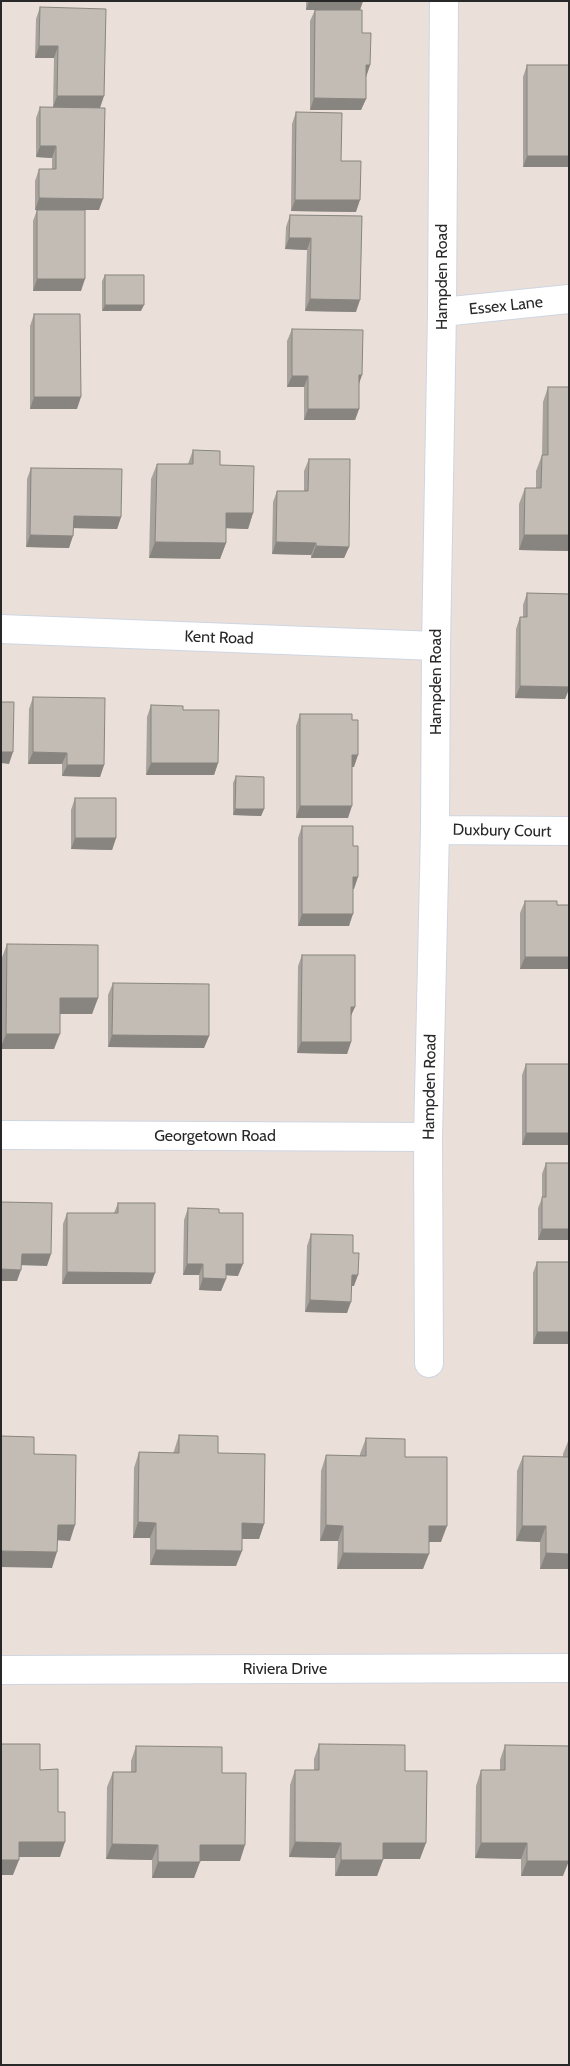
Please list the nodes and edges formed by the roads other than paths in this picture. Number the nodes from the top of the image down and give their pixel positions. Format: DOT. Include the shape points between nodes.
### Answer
graph roads {
  1 [pos="444,1"];
  2 [pos="569,299"];
  3 [pos="442,312"];
  4 [pos="1,629"];
  5 [pos="436,646"];
  6 [pos="435,830"];
  7 [pos="569,831"];
  8 [pos="1,1135"];
  9 [pos="428,1137"];
  10 [pos="429,1363"];
  11 [pos="569,1668"];
  12 [pos="1,1670"];
  1 -- 3 [label="street, Hampden Road"];
  2 -- 3 [label="street, Essex Lane"];
  3 -- 5 [label="street, Hampden Road"];
  4 -- 5 [label="street, Kent Road"];
  5 -- 6 [label="street, Hampden Road"];
  6 -- 7 [label="street, Duxbury Court"];
  6 -- 9 [label="street, Hampden Road"];
  8 -- 9 [label="street, Georgetown Road"];
  9 -- 10 [label="street, Hampden Road"];
  11 -- 12 [label="street, Riviera Drive"];
}
